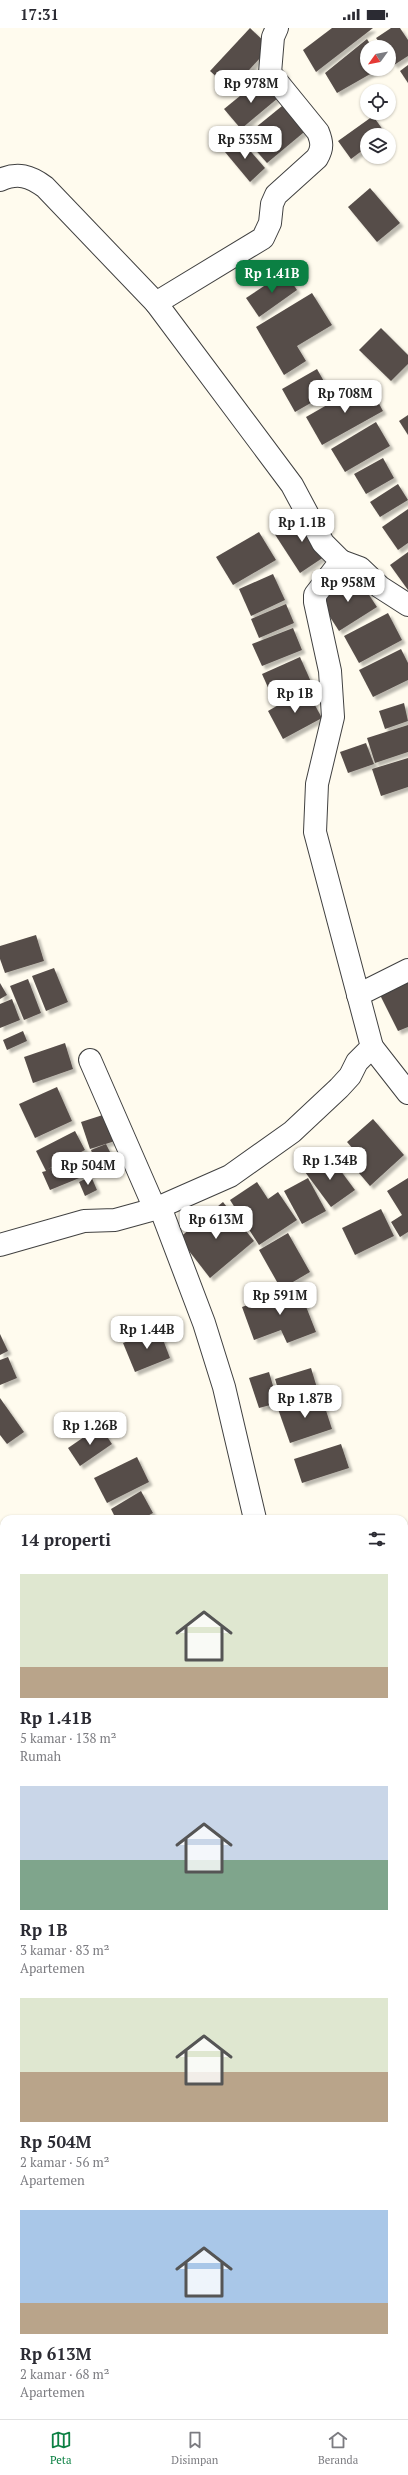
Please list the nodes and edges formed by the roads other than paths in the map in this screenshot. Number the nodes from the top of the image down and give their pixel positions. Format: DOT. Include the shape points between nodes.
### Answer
graph roads {
  1 [pos="277,28"];
  2 [pos="0,180"];
  3 [pos="156,303"];
  4 [pos="341,561"];
  5 [pos="408,605"];
  6 [pos="408,970"];
  7 [pos="358,995"];
  8 [pos="372,1047"];
  9 [pos="90,1060"];
  10 [pos="408,1093"];
  11 [pos="158,1208"];
  12 [pos="0,1245"];
  13 [pos="254,1515"];
  1 -- 3 [label="street" via="273,37 270,73 318,132 322,151 276,195 272,204 270,223 263,238"];
  2 -- 3 [label="street" via="21,175 32,177 46,187"];
  3 -- 4 [label="street" via="292,485 323,543"];
  4 -- 5 [label="street" via="360,568 380,587"];
  4 -- 7 [label="street" via="315,595 330,671 333,717 317,784 315,832"];
  6 -- 7 [label="street"];
  7 -- 8 [label="street"];
  8 -- 10 [label="street"];
  8 -- 11 [label="street" via="357,1062 350,1076 339,1088 292,1132 230,1176"];
  9 -- 11 [label="street"];
  11 -- 12 [label="street" via="115,1220 84,1221"];
  11 -- 13 [label="street" via="204,1323 224,1388"];
}
